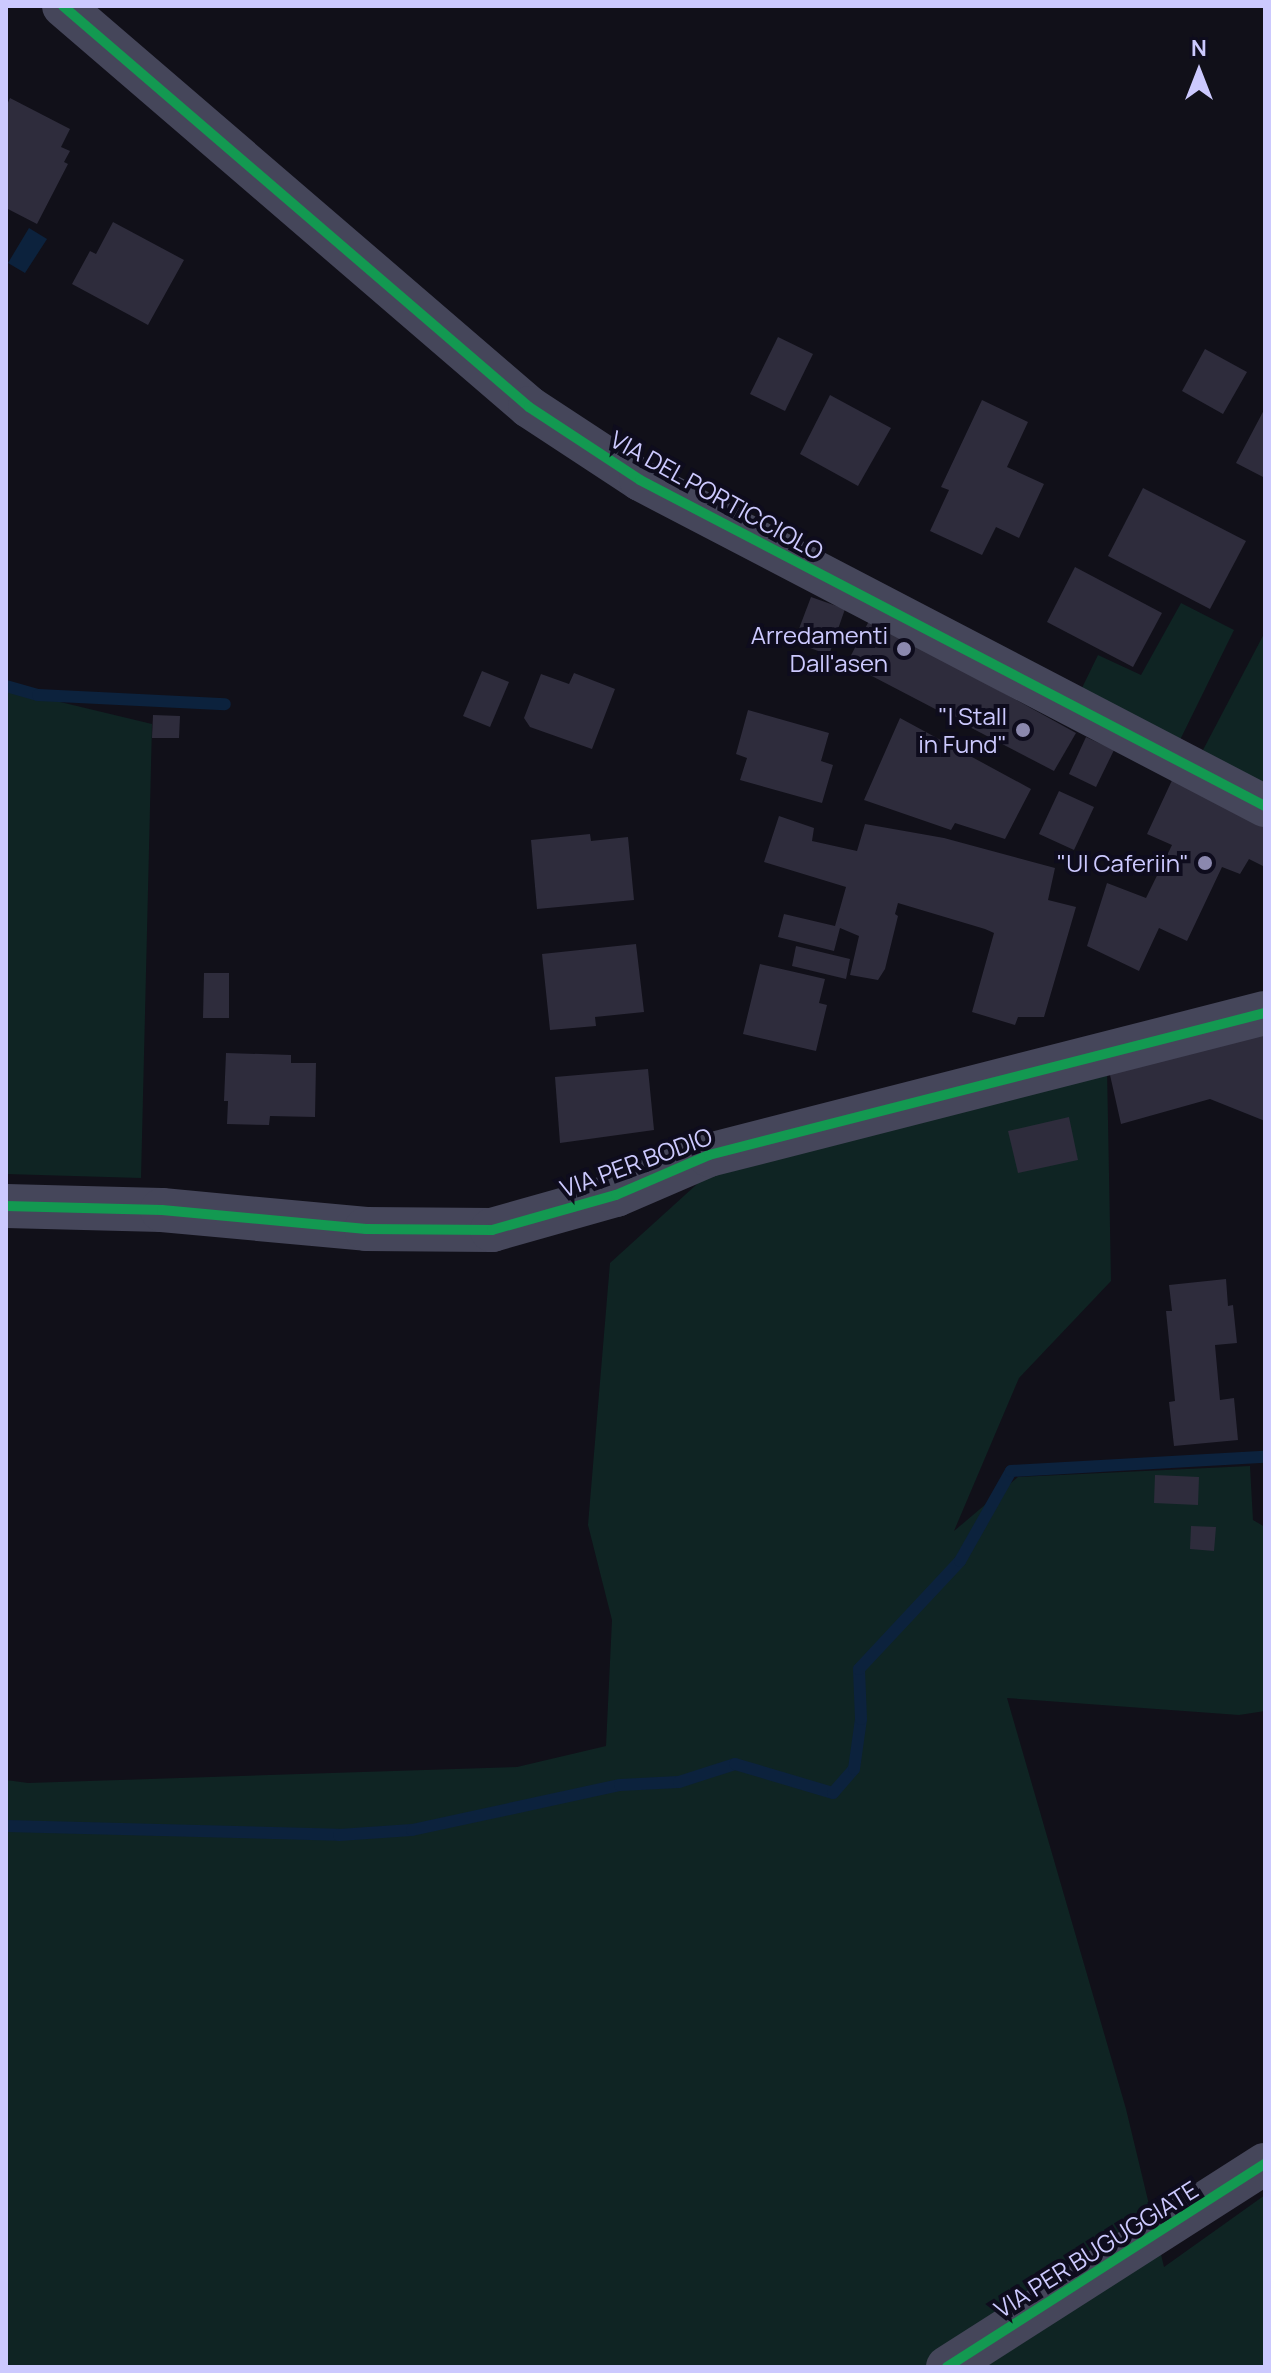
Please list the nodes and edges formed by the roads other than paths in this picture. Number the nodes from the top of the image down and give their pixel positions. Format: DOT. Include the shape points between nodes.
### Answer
graph roads {
  1 [pos="63,6"];
  2 [pos="1265,806"];
  3 [pos="1265,1013"];
  4 [pos="6,1206"];
  5 [pos="1265,2164"];
  6 [pos="947,2367"];
  1 -- 2 [label="street, VIA DEL PORTICCIOLO" via="529,407 640,480"];
  3 -- 4 [label="street, VIA PER BODIO" via="709,1155 616,1195 492,1230 366,1229 162,1210"];
  5 -- 6 [label="street, VIA PER BUGUGGIATE"];
}
